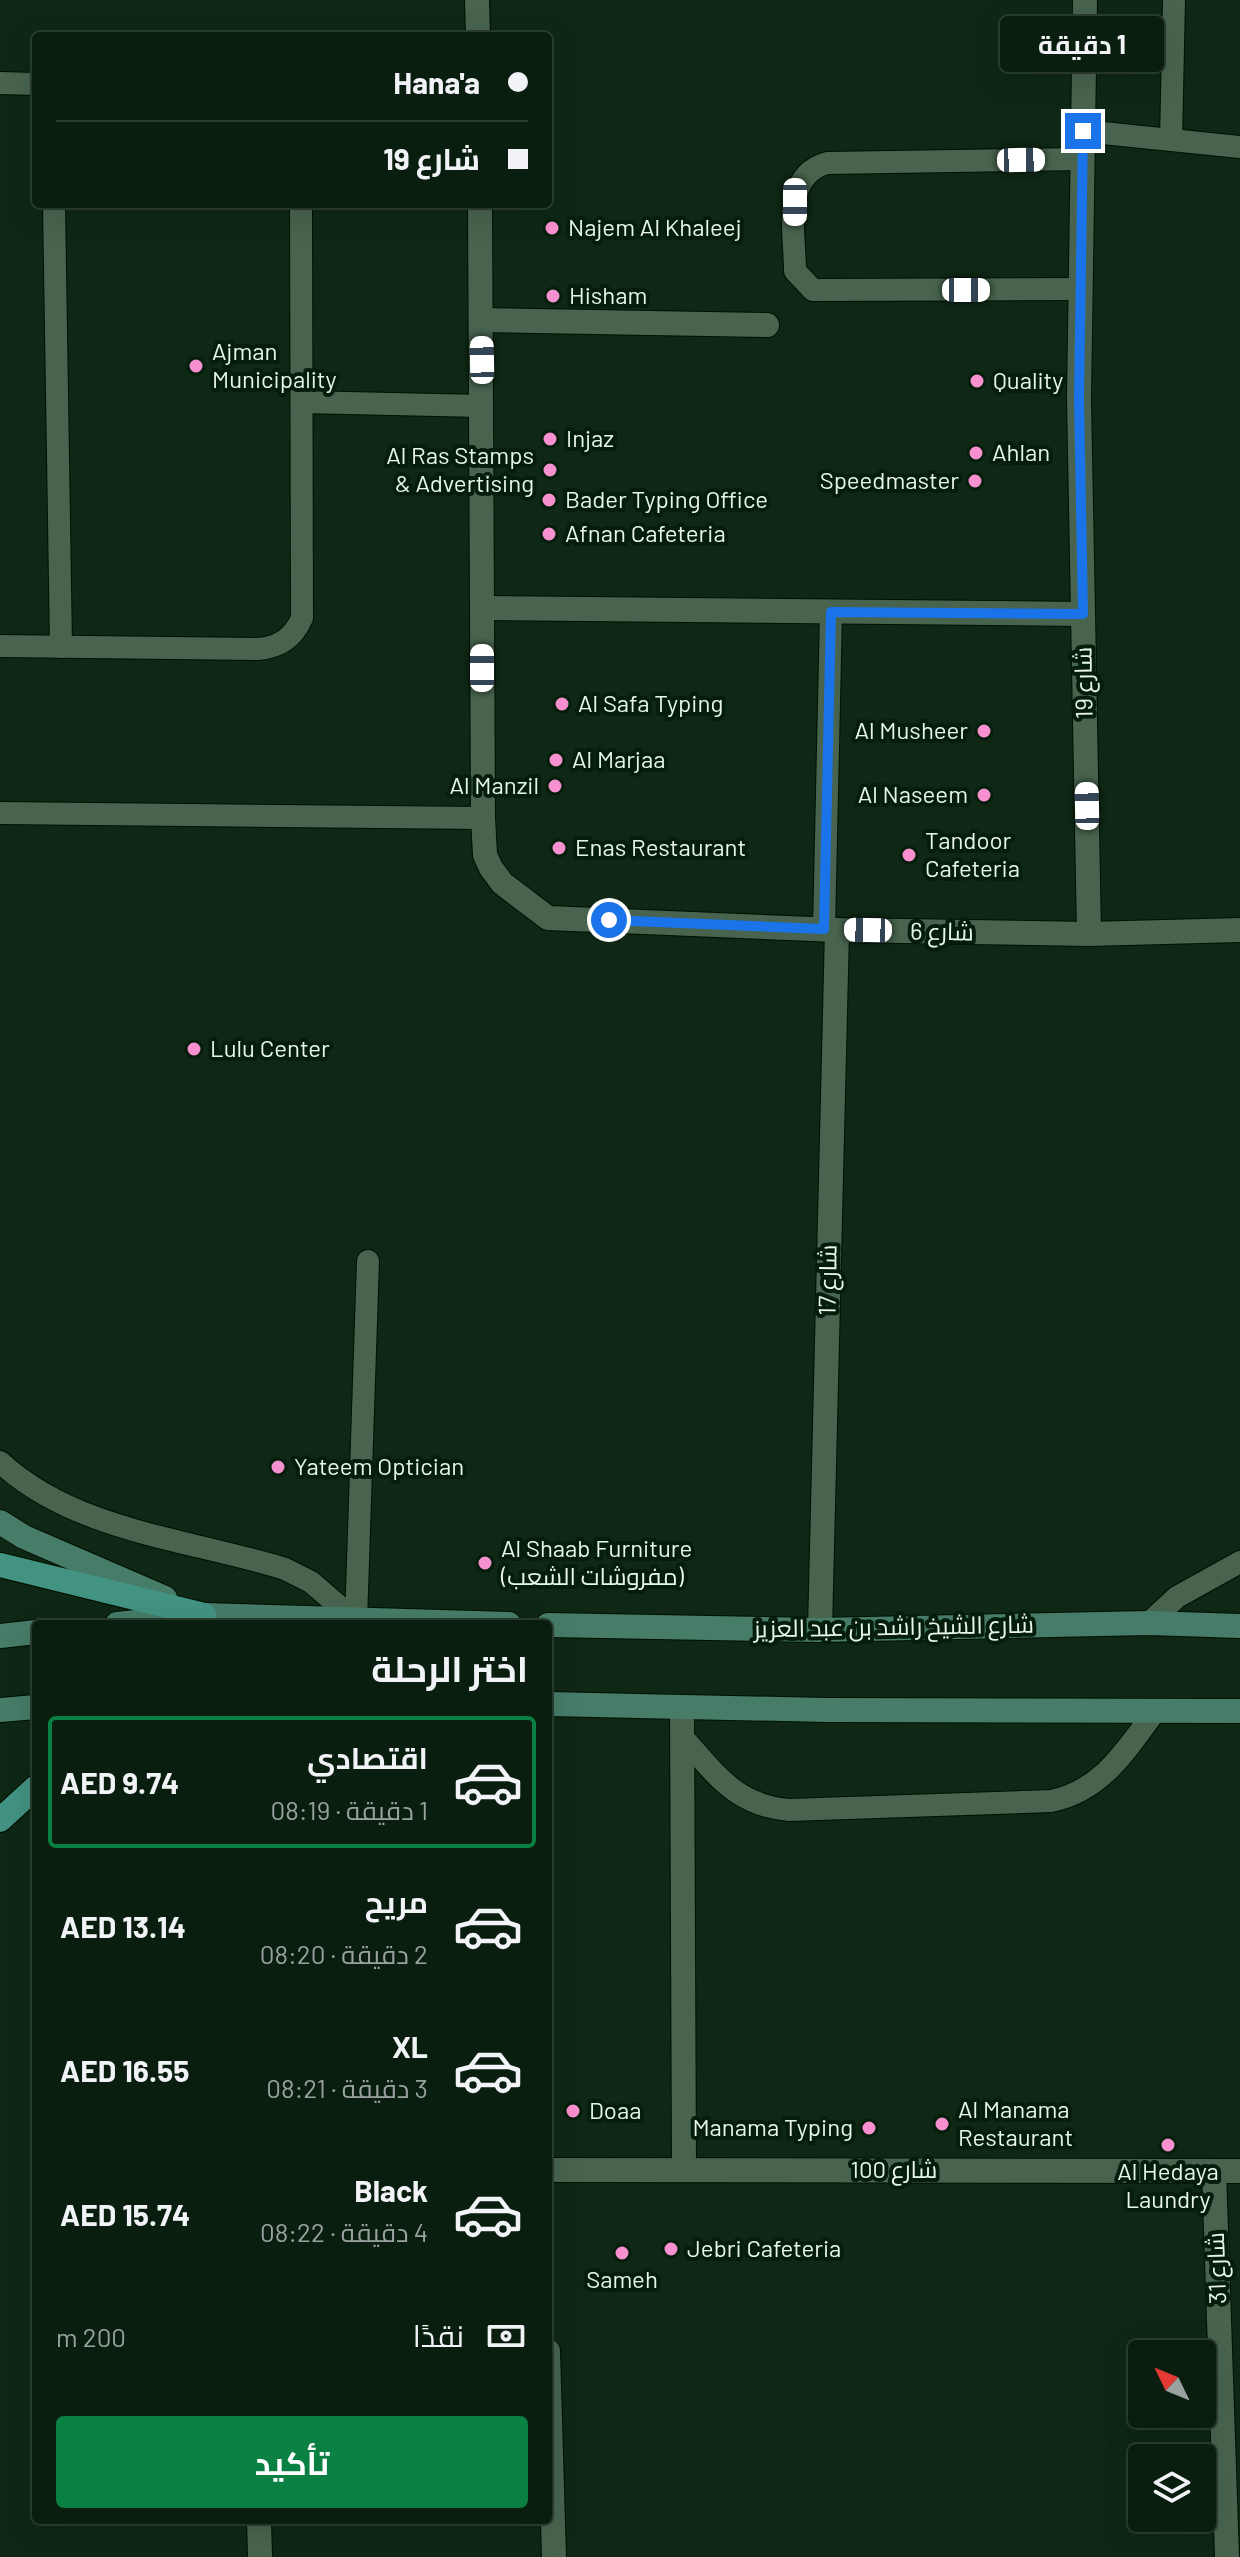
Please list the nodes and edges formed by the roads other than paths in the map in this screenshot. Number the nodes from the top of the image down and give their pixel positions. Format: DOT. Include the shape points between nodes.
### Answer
graph roads {
  1 [pos="477,0"];
  2 [pos="1085,0"];
  3 [pos="1174,0"];
  4 [pos="478,32"];
  5 [pos="0,83"];
  6 [pos="32,84"];
  7 [pos="1083,131"];
  8 [pos="1171,140"];
  9 [pos="1240,147"];
  10 [pos="1082,159"];
  11 [pos="54,208"];
  12 [pos="301,208"];
  13 [pos="480,208"];
  14 [pos="1081,289"];
  15 [pos="481,320"];
  16 [pos="767,325"];
  17 [pos="302,402"];
  18 [pos="482,406"];
  19 [pos="482,608"];
  20 [pos="831,612"];
  21 [pos="1083,614"];
  22 [pos="0,646"];
  23 [pos="61,647"];
  24 [pos="0,813"];
  25 [pos="483,818"];
  26 [pos="830,930"];
  27 [pos="1240,930"];
  28 [pos="1089,934"];
  29 [pos="368,1261"];
  30 [pos="0,1462"];
  31 [pos="0,1522"];
  32 [pos="1240,1562"];
  33 [pos="0,1565"];
  34 [pos="204,1615"];
  35 [pos="156,1620"];
  36 [pos="331,1620"];
  37 [pos="355,1620"];
  38 [pos="356,1620"];
  39 [pos="1149,1623"];
  40 [pos="552,1625"];
  41 [pos="1240,1626"];
  42 [pos="820,1630"];
  43 [pos="32,1632"];
  44 [pos="0,1636"];
  45 [pos="552,1704"];
  46 [pos="32,1707"];
  47 [pos="682,1708"];
  48 [pos="0,1710"];
  49 [pos="1156,1710"];
  50 [pos="1240,1711"];
  51 [pos="683,1738"];
  52 [pos="32,1791"];
  53 [pos="0,1820"];
  54 [pos="684,2169"];
  55 [pos="552,2170"];
  56 [pos="1214,2171"];
  57 [pos="1240,2171"];
  58 [pos="552,2488"];
  59 [pos="259,2524"];
  60 [pos="260,2557"];
  61 [pos="554,2557"];
  62 [pos="1227,2557"];
  1 -- 4 [label="street"];
  2 -- 7 [label="street, شارع 19"];
  3 -- 8 [label="lane"];
  5 -- 6 [label="lane"];
  7 -- 8 [label="lane"];
  7 -- 10 [label="street, شارع 19"];
  8 -- 9 [label="lane"];
  10 -- 14 [label="street, شارع 19"];
  10 -- 14 [label="lane" via="827,163 800,180 795,202 795,271 813,290"];
  11 -- 23 [label="lane"];
  12 -- 17 [label="lane"];
  13 -- 15 [label="street"];
  14 -- 21 [label="street, شارع 19"];
  15 -- 16 [label="street"];
  15 -- 18 [label="street"];
  17 -- 18 [label="lane"];
  17 -- 23 [label="lane" via="302,618 287,640 258,649"];
  18 -- 19 [label="street"];
  19 -- 20 [label="street"];
  19 -- 25 [label="street"];
  20 -- 21 [label="street"];
  20 -- 26 [label="lane"];
  21 -- 28 [label="street, شارع 19"];
  22 -- 23 [label="lane"];
  24 -- 25 [label="lane"];
  25 -- 26 [label="street, شارع 6" via="491,868 509,890 548,918"];
  26 -- 28 [label="street, شارع 6"];
  26 -- 42 [label="street, شارع 17"];
  27 -- 28 [label="street, شارع 6"];
  29 -- 38 [label="lane"];
  30 -- 37 [label="lane" via="48,1498 84,1514 285,1569 311,1582"];
  31 -- 34 [label="main road"];
  32 -- 39 [label="lane" via="1177,1597"];
  33 -- 34 [label="main road"];
  34 -- 35 [label="main road"];
  34 -- 36 [label="main road"];
  39 -- 41 [label="main road, شارع الشيخ راشد بن عبد العزيز"];
  39 -- 42 [label="main road, شارع الشيخ راشد بن عبد العزيز"];
  40 -- 42 [label="main road, شارع الشيخ راشد بن عبد العزيز"];
  43 -- 44 [label="main road"];
  45 -- 47 [label="main road"];
  46 -- 48 [label="main road"];
  47 -- 49 [label="main road"];
  47 -- 51 [label="street"];
  49 -- 50 [label="main road"];
  49 -- 51 [label="lane" via="1097,1782 1051,1801 766,1808 732,1792"];
  51 -- 54 [label="street"];
  52 -- 53 [label="main road"];
  54 -- 55 [label="street, شارع 100"];
  54 -- 56 [label="street, شارع 100"];
  56 -- 57 [label="street, شارع 100"];
  56 -- 62 [label="street, شارع 31"];
  58 -- 61 [label="street"];
  59 -- 60 [label="street"];
}
